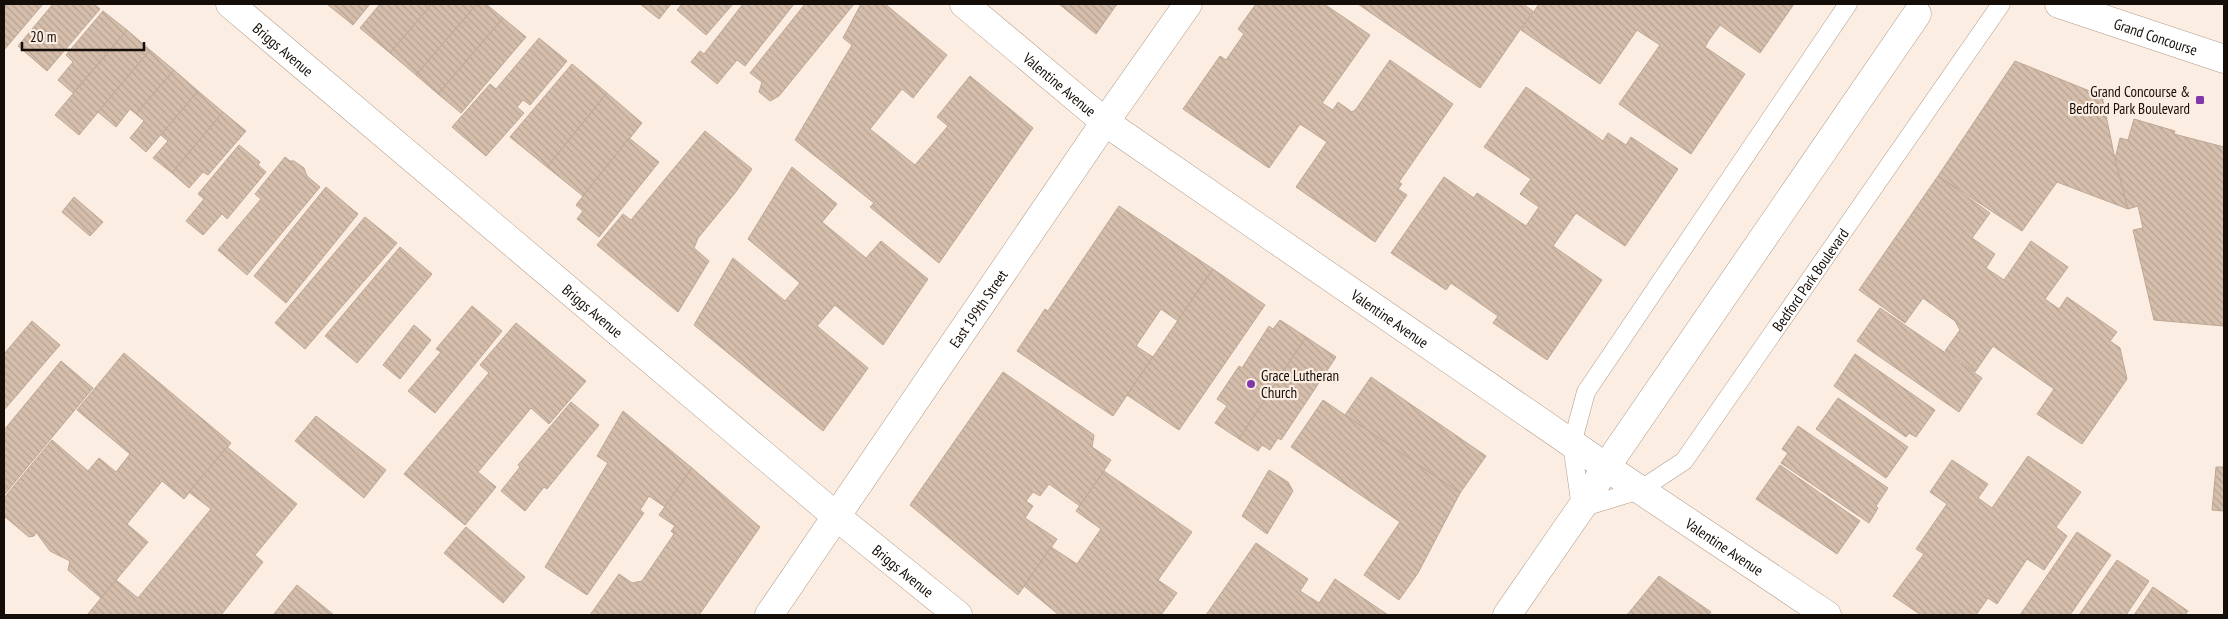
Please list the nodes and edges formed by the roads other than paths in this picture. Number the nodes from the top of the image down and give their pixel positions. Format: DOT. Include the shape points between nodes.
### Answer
graph roads {
  1 [pos="230,4"];
  2 [pos="964,4"];
  3 [pos="1188,4"];
  4 [pos="1848,4"];
  5 [pos="2001,4"];
  6 [pos="2059,4"];
  7 [pos="1917,14"];
  8 [pos="2224,59"];
  9 [pos="1105,122"];
  10 [pos="1572,444"];
  11 [pos="1606,467"];
  12 [pos="1640,490"];
  13 [pos="1582,508"];
  14 [pos="837,517"];
  15 [pos="769,615"];
  16 [pos="958,615"];
  17 [pos="1507,615"];
  18 [pos="1828,615"];
  1 -- 14 [label="street, Briggs Avenue"];
  2 -- 9 [label="street, Valentine Avenue"];
  3 -- 9 [label="street, East 199th Street"];
  4 -- 10 [label="lane" via="1586,392"];
  5 -- 12 [label="lane, Bedford Park Boulevard" via="1684,461"];
  6 -- 8 [label="street, Grand Concourse"];
  7 -- 11 [label="street"];
  9 -- 10 [label="street, Valentine Avenue"];
  9 -- 14 [label="street, East 199th Street"];
  10 -- 11 [label="street, Valentine Avenue"];
  10 -- 13 [label="lane"];
  11 -- 12 [label="street, Valentine Avenue"];
  11 -- 13 [label="street"];
  12 -- 13 [label="lane, Bedford Park Boulevard"];
  12 -- 18 [label="street, Valentine Avenue"];
  13 -- 17 [label="street"];
  14 -- 15 [label="street, East 199th Street"];
  14 -- 16 [label="street, Briggs Avenue"];
}
